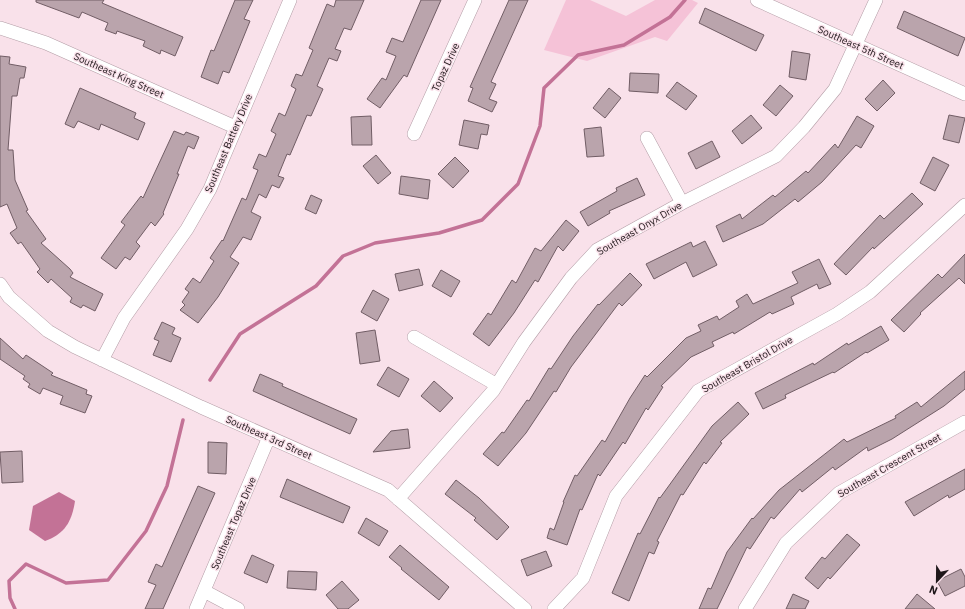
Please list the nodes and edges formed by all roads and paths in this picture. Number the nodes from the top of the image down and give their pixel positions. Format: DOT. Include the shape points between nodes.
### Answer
graph roads {
  1 [pos="290,0"];
  2 [pos="475,0"];
  3 [pos="757,0"];
  4 [pos="876,0"];
  5 [pos="0,28"];
  6 [pos="855,45"];
  7 [pos="965,94"];
  8 [pos="235,127"];
  9 [pos="414,134"];
  10 [pos="647,138"];
  11 [pos="682,203"];
  12 [pos="965,205"];
  13 [pos="0,284"];
  14 [pos="414,337"];
  15 [pos="102,360"];
  16 [pos="497,385"];
  17 [pos="965,422"];
  18 [pos="269,437"];
  19 [pos="398,499"];
  20 [pos="204,591"];
  21 [pos="196,609"];
  22 [pos="238,609"];
  23 [pos="525,609"];
  24 [pos="554,609"];
  25 [pos="745,609"];
  1 -- 8 [label="street, Southeast Battery Drive"];
  2 -- 9 [label="street, Topaz Drive"];
  3 -- 6 [label="street, Southeast 5th Street"];
  4 -- 6 [label="street, Southeast Onyx Drive"];
  5 -- 8 [label="street, Southeast King Street" via="46,43"];
  6 -- 7 [label="street, Southeast 5th Street"];
  6 -- 11 [label="street, Southeast Onyx Drive" via="835,89 776,156"];
  8 -- 15 [label="street, Southeast Battery Drive" via="210,189 187,229 124,318"];
  10 -- 11 [label="street"];
  11 -- 16 [label="street, Southeast Onyx Drive" via="597,250 571,278 524,342"];
  12 -- 24 [label="street, Southeast Bristol Drive" via="870,292 837,314 698,391 616,496 583,578"];
  13 -- 15 [label="street, Southeast 3rd Street" via="10,297 48,331"];
  14 -- 16 [label="street"];
  15 -- 18 [label="street, Southeast 3rd Street"];
  16 -- 19 [label="street, Southeast Onyx Drive"];
  17 -- 25 [label="street, Southeast Crescent Street" via="839,492 786,542"];
  18 -- 19 [label="street, Southeast 3rd Street" via="388,490"];
  18 -- 20 [label="street, Southeast Topaz Drive"];
  19 -- 23 [label="street, Southeast 3rd Street"];
  20 -- 21 [label="street, Southeast Topaz Drive"];
  20 -- 22 [label="street"];
}
